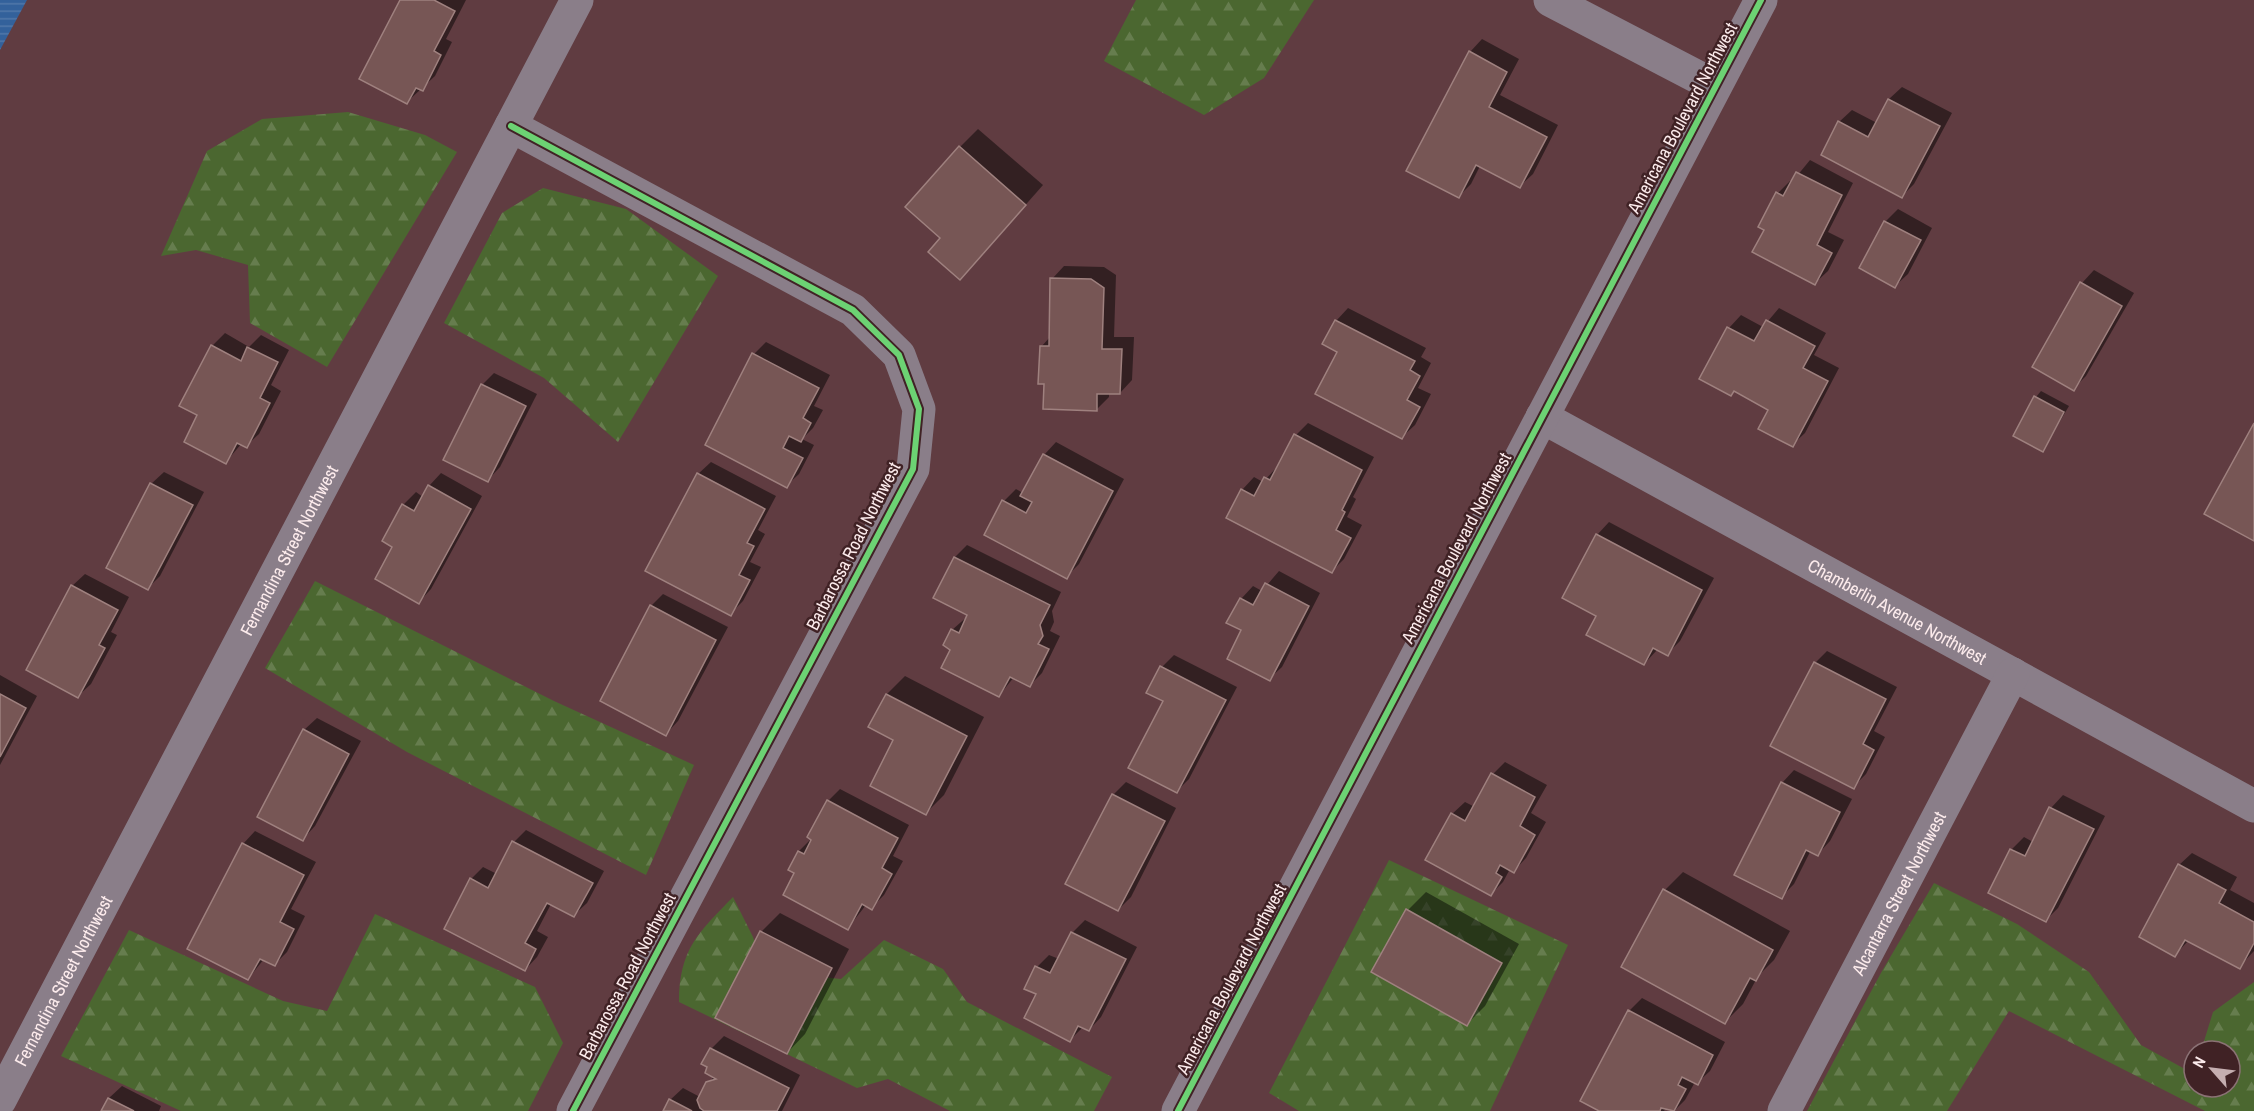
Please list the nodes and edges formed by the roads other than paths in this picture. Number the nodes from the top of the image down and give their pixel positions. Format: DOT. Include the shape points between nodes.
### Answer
graph roads {
  1 [pos="577,0"];
  2 [pos="1550,0"];
  3 [pos="1761,0"];
  4 [pos="1715,86"];
  5 [pos="511,126"];
  6 [pos="1542,417"];
  7 [pos="2013,674"];
  8 [pos="2254,806"];
  9 [pos="0,1100"];
  10 [pos="573,1111"];
  11 [pos="1178,1111"];
  12 [pos="1784,1111"];
  1 -- 5 [label="street, Fernandina Street Northwest"];
  2 -- 4 [label="street"];
  3 -- 4 [label="street, Americana Boulevard Northwest"];
  4 -- 6 [label="street, Americana Boulevard Northwest"];
  5 -- 9 [label="street, Fernandina Street Northwest"];
  5 -- 10 [label="street, Barbarossa Road Northwest" via="853,310 900,355 919,409 912,469"];
  6 -- 7 [label="street, Chamberlin Avenue Northwest"];
  6 -- 11 [label="street, Americana Boulevard Northwest"];
  7 -- 8 [label="street, Chamberlin Avenue Northwest"];
  7 -- 12 [label="street, Alcantarra Street Northwest"];
}
